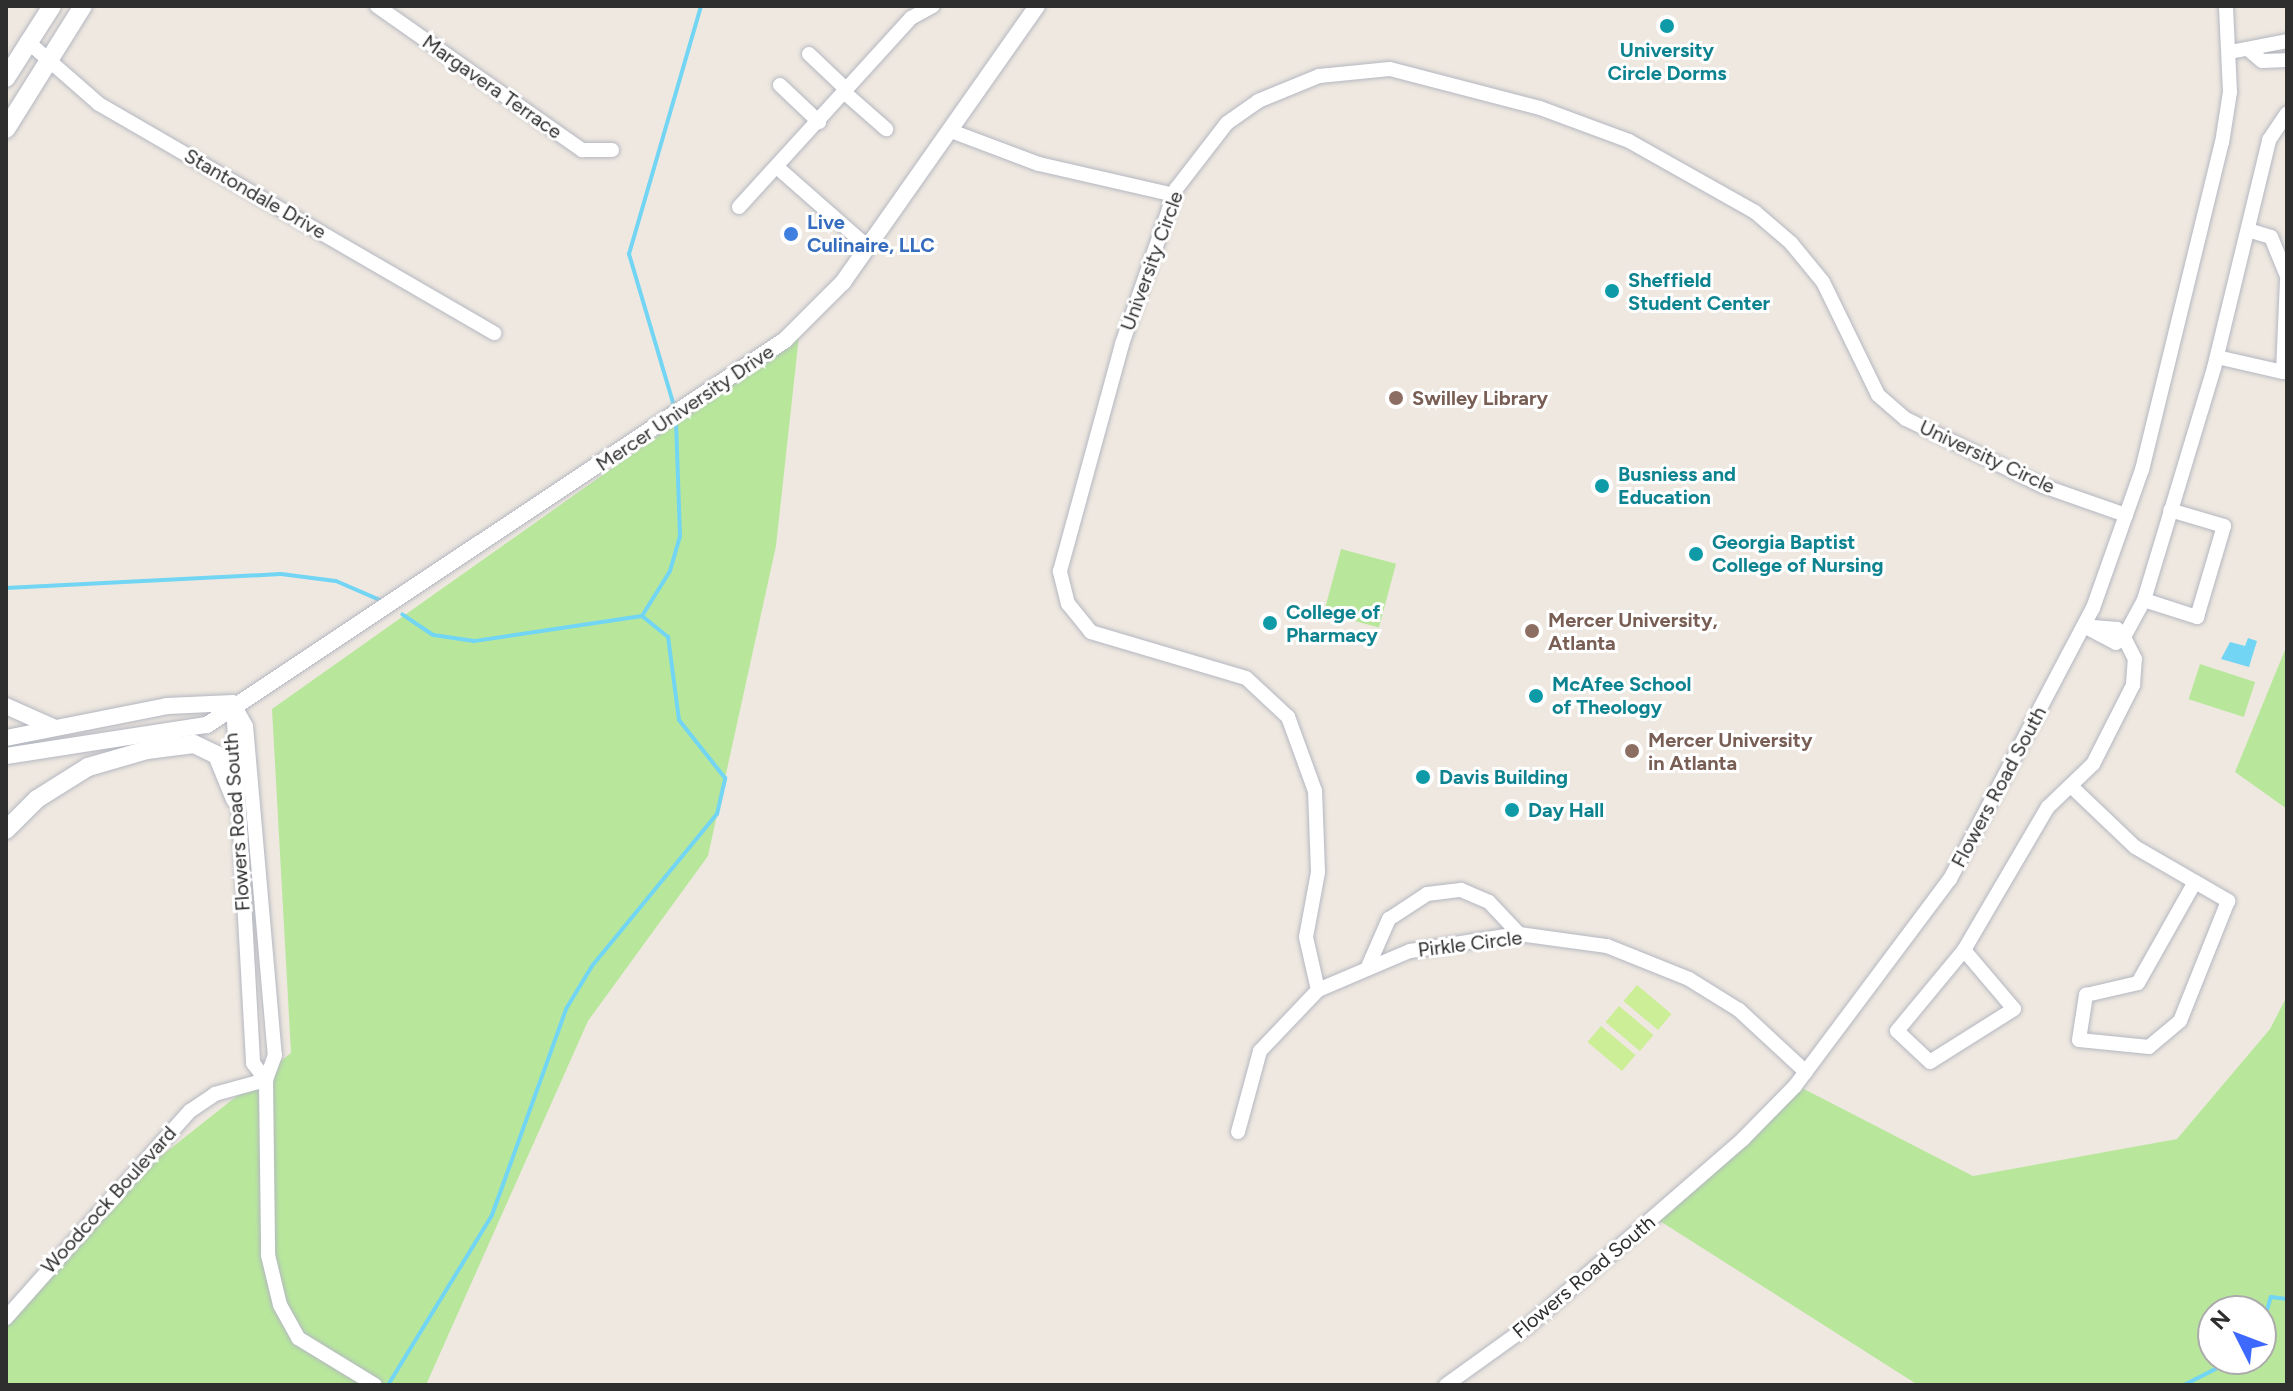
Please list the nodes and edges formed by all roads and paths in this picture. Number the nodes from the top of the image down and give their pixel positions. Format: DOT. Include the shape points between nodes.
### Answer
graph roads {
  1 [pos="52,6"];
  2 [pos="83,6"];
  3 [pos="377,6"];
  4 [pos="933,6"];
  5 [pos="2226,6"];
  6 [pos="1031,8"];
  7 [pos="27,41"];
  8 [pos="2287,41"];
  9 [pos="2287,50"];
  10 [pos="2252,51"];
  11 [pos="2230,52"];
  12 [pos="809,54"];
  13 [pos="45,60"];
  14 [pos="2287,60"];
  15 [pos="6,78"];
  16 [pos="780,85"];
  17 [pos="846,92"];
  18 [pos="2287,113"];
  19 [pos="819,122"];
  20 [pos="6,129"];
  21 [pos="886,129"];
  22 [pos="951,131"];
  23 [pos="612,150"];
  24 [pos="778,168"];
  25 [pos="1174,195"];
  26 [pos="739,207"];
  27 [pos="2248,230"];
  28 [pos="868,247"];
  29 [pos="2287,278"];
  30 [pos="494,333"];
  31 [pos="2217,357"];
  32 [pos="2170,510"];
  33 [pos="2126,515"];
  34 [pos="2144,600"];
  35 [pos="2084,626"];
  36 [pos="2124,637"];
  37 [pos="233,703"];
  38 [pos="6,706"];
  39 [pos="54,727"];
  40 [pos="6,738"];
  41 [pos="6,756"];
  42 [pos="2072,787"];
  43 [pos="235,799"];
  44 [pos="6,830"];
  45 [pos="2195,882"];
  46 [pos="1519,934"];
  47 [pos="1964,950"];
  48 [pos="1367,969"];
  49 [pos="1318,990"];
  50 [pos="1806,1072"];
  51 [pos="266,1080"];
  52 [pos="1238,1132"];
  53 [pos="6,1318"];
  54 [pos="375,1385"];
  55 [pos="1446,1385"];
  1 -- 7 [label="main road"];
  2 -- 13 [label="main road"];
  3 -- 23 [label="street, Margavera Terrace" via="582,150"];
  4 -- 17 [label="street" via="911,18"];
  5 -- 11 [label="street, Flowers Road South"];
  6 -- 22 [label="street, Mercer University Drive"];
  7 -- 13 [label="street, Stantondale Drive"];
  7 -- 15 [label="main road"];
  8 -- 10 [label="street"];
  9 -- 10 [label="street"];
  10 -- 11 [label="street"];
  10 -- 14 [label="street" via="2262,61"];
  11 -- 33 [label="street, Flowers Road South" via="2222,143"];
  12 -- 17 [label="street"];
  13 -- 20 [label="main road"];
  13 -- 30 [label="street, Stantondale Drive" via="99,104"];
  16 -- 19 [label="street"];
  17 -- 19 [label="street"];
  17 -- 21 [label="street"];
  18 -- 27 [label="street" via="2269,140"];
  19 -- 24 [label="street"];
  22 -- 25 [label="street" via="1039,164"];
  22 -- 28 [label="street, Mercer University Drive"];
  24 -- 26 [label="street"];
  24 -- 28 [label="street"];
  25 -- 33 [label="street, University Circle" via="1227,123 1303,80 1390,69 1540,108 1629,141 1700,178 1791,243 1823,282 1878,395 1906,419 2043,486"];
  25 -- 49 [label="street, University Circle" via="1122,344 1060,571 1062,588 1091,632 1246,678 1288,717 1315,791 1318,872 1306,937"];
  27 -- 29 [label="street" via="2271,237"];
  27 -- 31 [label="street"];
  28 -- 37 [label="street, Mercer University Drive" via="785,340 380,615"];
  29 -- 31 [label="street" via="2283,372"];
  31 -- 32 [label="street"];
  32 -- 34 [label="street"];
  32 -- 34 [label="street" via="2224,526 2197,617"];
  33 -- 35 [label="street, Flowers Road South"];
  34 -- 36 [label="street"];
  35 -- 36 [label="street" via="2116,643"];
  35 -- 50 [label="street, Flowers Road South" via="1950,879"];
  36 -- 42 [label="street" via="2135,659 2133,685 2110,737"];
  37 -- 39 [label="street, Mercer University Drive" via="167,706"];
  37 -- 41 [label="street, Mercer University Drive" via="207,725 167,735"];
  37 -- 43 [label="street, Flowers Road South"];
  37 -- 51 [label="street, Flowers Road South" via="246,726 275,1055"];
  38 -- 39 [label="street"];
  39 -- 40 [label="street, Mercer University Drive"];
  42 -- 45 [label="street" via="2135,847"];
  42 -- 47 [label="street" via="2048,807"];
  43 -- 44 [label="main road" via="217,755 194,744 147,750 88,767 50,788"];
  43 -- 51 [label="street, Flowers Road South" via="253,1063"];
  45 -- 45 [label="street" via="2228,901 2180,1021 2149,1047 2079,1040 2086,995 2138,983"];
  46 -- 48 [label="street, Pirkle Circle" via="1410,951"];
  46 -- 48 [label="street" via="1489,902 1461,890 1427,894 1389,919"];
  46 -- 50 [label="street, Pirkle Circle" via="1607,946 1689,979 1739,1010"];
  47 -- 47 [label="street" via="1897,1031 1930,1062 2014,1009"];
  48 -- 49 [label="street, Pirkle Circle"];
  49 -- 52 [label="street, Pirkle Circle" via="1260,1051"];
  50 -- 55 [label="street, Flowers Road South" via="1743,1139 1621,1246"];
  51 -- 53 [label="street, Woodcock Boulevard" via="215,1094 190,1111"];
  51 -- 54 [label="street, Flowers Road South" via="268,1255 280,1305 312,1351"];
}
